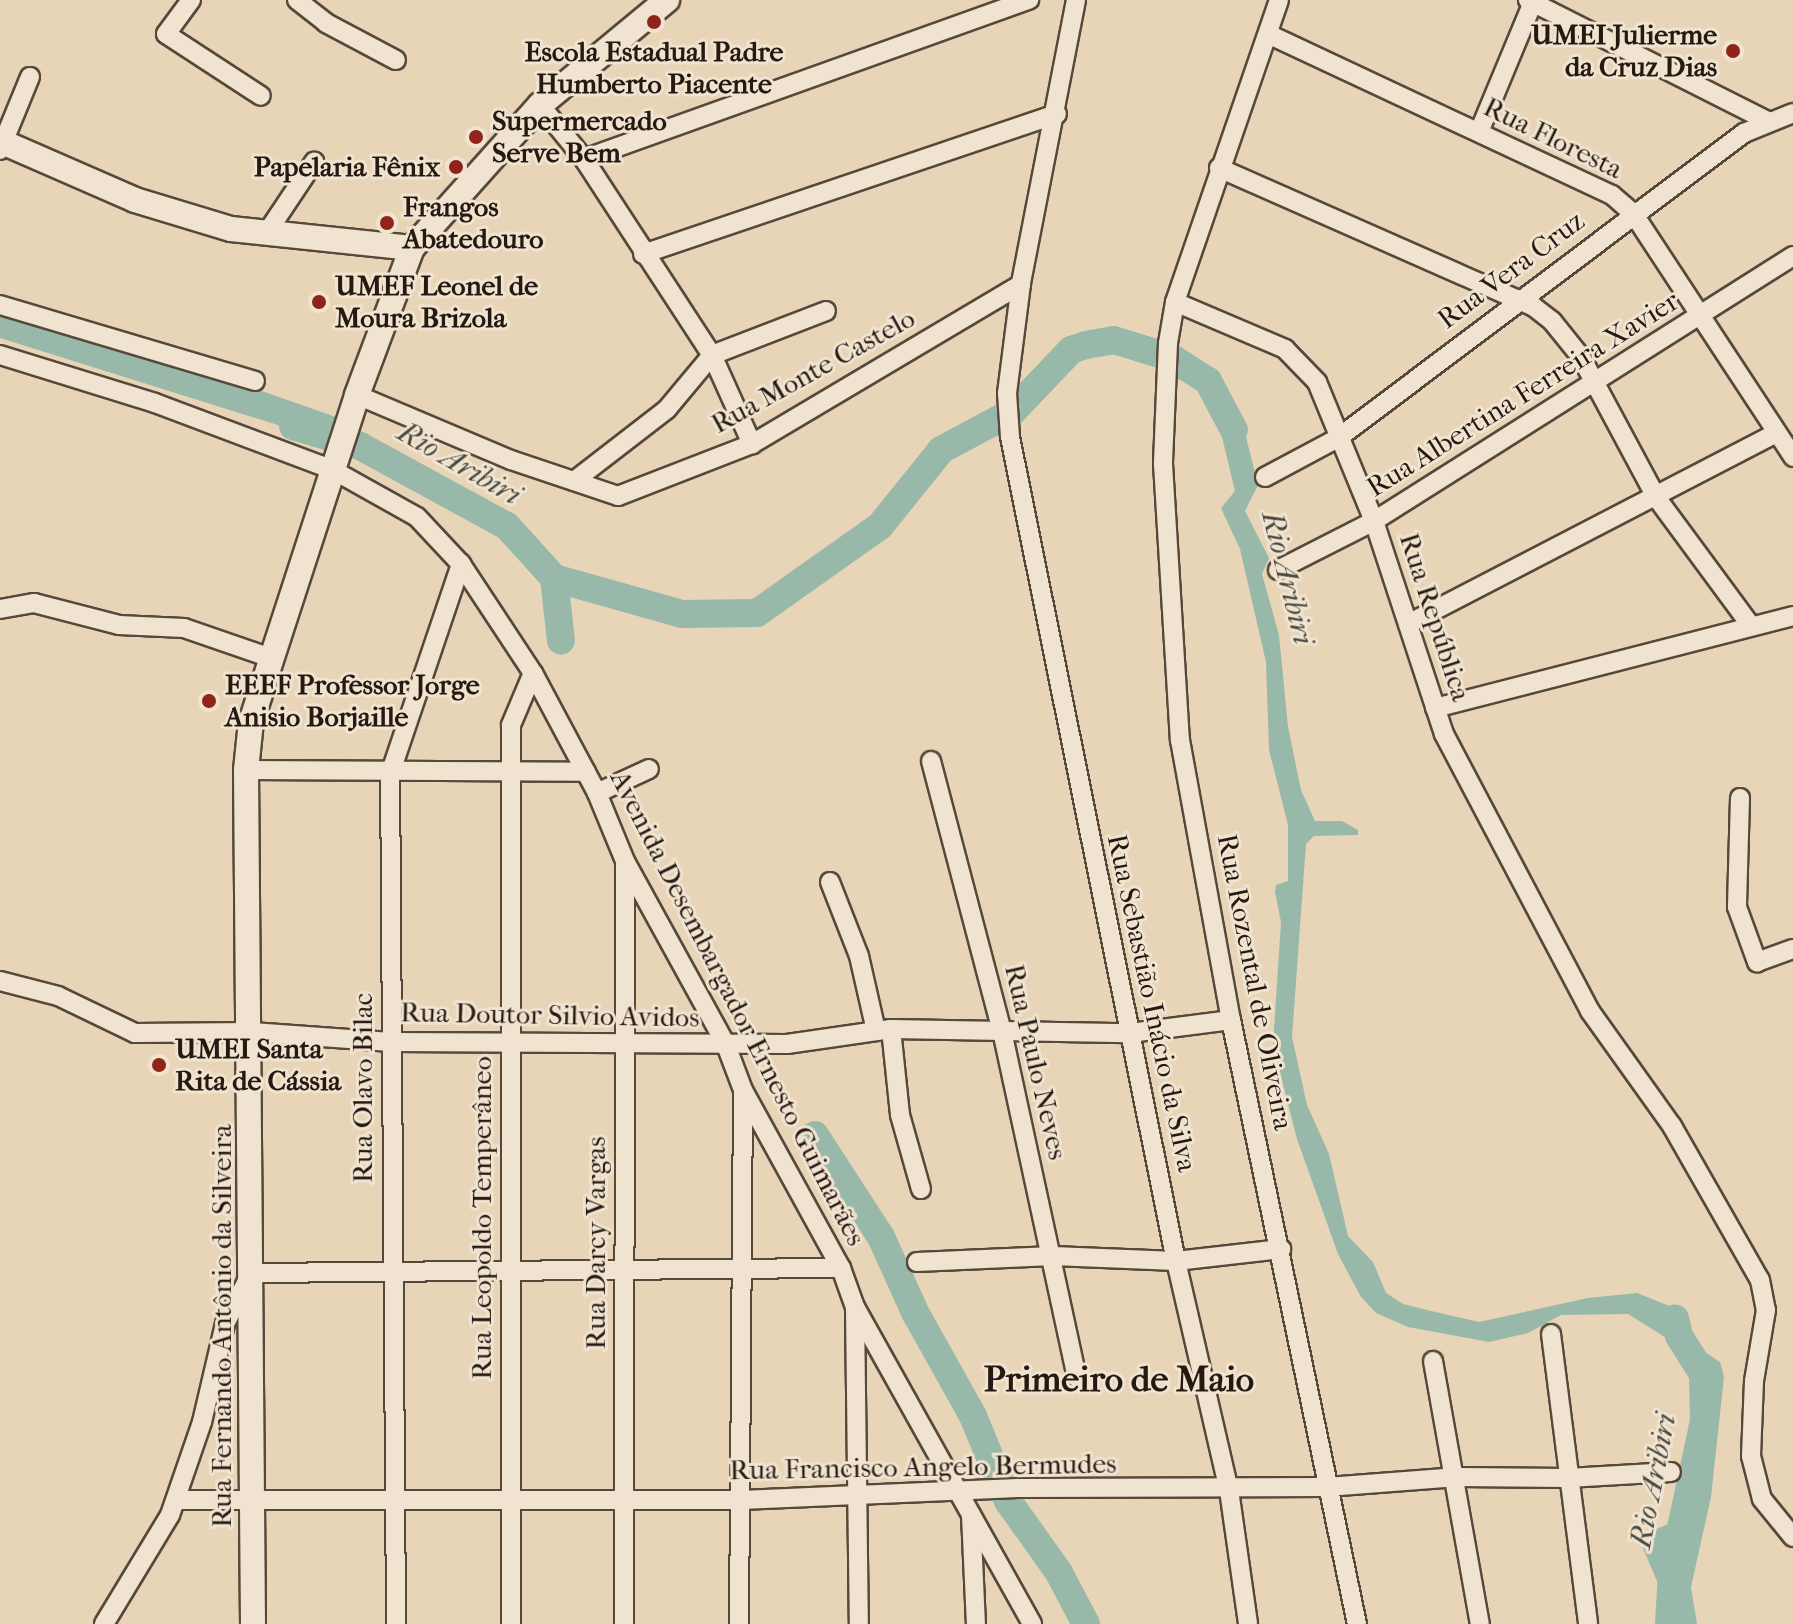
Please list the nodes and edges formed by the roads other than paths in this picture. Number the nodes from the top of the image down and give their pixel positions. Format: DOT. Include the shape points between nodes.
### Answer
graph roads {
  1 [pos="191,0"];
  2 [pos="297,0"];
  3 [pos="667,0"];
  4 [pos="1029,0"];
  5 [pos="1076,0"];
  6 [pos="1279,0"];
  7 [pos="1531,1"];
  8 [pos="1268,34"];
  9 [pos="396,60"];
  10 [pos="30,77"];
  11 [pos="261,96"];
  12 [pos="540,105"];
  13 [pos="1793,113"];
  14 [pos="1057,114"];
  15 [pos="1768,121"];
  16 [pos="1479,132"];
  17 [pos="1,145"];
  18 [pos="584,159"];
  19 [pos="314,162"];
  20 [pos="1219,168"];
  21 [pos="1633,213"];
  22 [pos="266,234"];
  23 [pos="412,248"];
  24 [pos="643,254"];
  25 [pos="1793,256"];
  26 [pos="1021,284"];
  27 [pos="1515,301"];
  28 [pos="1175,302"];
  29 [pos="0,305"];
  30 [pos="826,311"];
  31 [pos="1698,317"];
  32 [pos="0,355"];
  33 [pos="712,355"];
  34 [pos="1591,380"];
  35 [pos="255,381"];
  36 [pos="357,395"];
  37 [pos="1776,433"];
  38 [pos="1338,438"];
  39 [pos="752,444"];
  40 [pos="1793,457"];
  41 [pos="336,460"];
  42 [pos="1265,477"];
  43 [pos="574,481"];
  44 [pos="1656,497"];
  45 [pos="1374,521"];
  46 [pos="461,564"];
  47 [pos="1278,570"];
  48 [pos="0,609"];
  49 [pos="1793,616"];
  50 [pos="1408,624"];
  51 [pos="1751,626"];
  52 [pos="271,658"];
  53 [pos="533,673"];
  54 [pos="1435,708"];
  55 [pos="931,761"];
  56 [pos="649,769"];
  57 [pos="246,770"];
  58 [pos="511,772"];
  59 [pos="586,772"];
  60 [pos="390,774"];
  61 [pos="597,793"];
  62 [pos="1740,798"];
  63 [pos="625,861"];
  64 [pos="830,882"];
  65 [pos="1793,949"];
  66 [pos="0,981"];
  67 [pos="1231,1020"];
  68 [pos="884,1030"];
  69 [pos="1002,1031"];
  70 [pos="252,1032"];
  71 [pos="1130,1033"];
  72 [pos="391,1042"];
  73 [pos="624,1043"];
  74 [pos="509,1044"];
  75 [pos="726,1045"];
  76 [pos="743,1090"];
  77 [pos="921,1189"];
  78 [pos="1281,1249"];
  79 [pos="1053,1256"];
  80 [pos="1176,1261"];
  81 [pos="917,1262"];
  82 [pos="625,1267"];
  83 [pos="739,1267"];
  84 [pos="841,1268"];
  85 [pos="391,1271"];
  86 [pos="511,1271"];
  87 [pos="251,1273"];
  88 [pos="855,1307"];
  89 [pos="1551,1334"];
  90 [pos="1433,1361"];
  91 [pos="1077,1378"];
  92 [pos="1671,1472"];
  93 [pos="1458,1477"];
  94 [pos="1568,1478"];
  95 [pos="1327,1487"];
  96 [pos="961,1490"];
  97 [pos="1229,1490"];
  98 [pos="857,1495"];
  99 [pos="251,1498"];
  100 [pos="624,1498"];
  101 [pos="510,1499"];
  102 [pos="176,1500"];
  103 [pos="395,1500"];
  104 [pos="741,1500"];
  105 [pos="971,1510"];
  106 [pos="1793,1537"];
  107 [pos="120,1603"];
  108 [pos="104,1624"];
  109 [pos="119,1624"];
  110 [pos="253,1624"];
  111 [pos="396,1624"];
  112 [pos="511,1624"];
  113 [pos="624,1624"];
  114 [pos="739,1624"];
  115 [pos="859,1624"];
  116 [pos="976,1624"];
  117 [pos="1032,1624"];
  118 [pos="1248,1624"];
  119 [pos="1357,1624"];
  120 [pos="1480,1624"];
  121 [pos="1588,1624"];
  1 -- 11 [label="street" via="166,34"];
  2 -- 9 [label="street" via="326,23"];
  3 -- 12 [label="street"];
  4 -- 18 [label="street"];
  5 -- 14 [label="street, Rua Sebastião Inácio da Silva"];
  6 -- 8 [label="street, Rua Rozental de Oliveira"];
  7 -- 15 [label="street"];
  7 -- 16 [label="street"];
  8 -- 16 [label="street, Rua Floresta"];
  8 -- 20 [label="street, Rua Rozental de Oliveira"];
  10 -- 17 [label="street"];
  12 -- 18 [label="street"];
  12 -- 23 [label="street"];
  13 -- 15 [label="street, Rua Vera Cruz"];
  14 -- 24 [label="street"];
  14 -- 26 [label="street, Rua Sebastião Inácio da Silva"];
  15 -- 21 [label="street, Rua Vera Cruz"];
  16 -- 21 [label="street, Rua Floresta" via="1612,195"];
  17 -- 22 [label="street" via="135,200"];
  18 -- 24 [label="street"];
  19 -- 22 [label="street"];
  20 -- 27 [label="street"];
  20 -- 28 [label="street, Rua Rozental de Oliveira"];
  21 -- 27 [label="street, Rua Vera Cruz"];
  21 -- 31 [label="street, Rua Floresta"];
  22 -- 23 [label="street"];
  23 -- 36 [label="street, Rua Fernando Antônio da Silveira"];
  24 -- 33 [label="street"];
  25 -- 31 [label="street, Rua Albertina Ferreira Xavier"];
  26 -- 39 [label="street, Rua Monte Castelo"];
  26 -- 71 [label="street, Rua Sebastião Inácio da Silva" via="1007,399 1010,437"];
  27 -- 34 [label="street" via="1552,321 1581,357"];
  27 -- 38 [label="street, Rua Vera Cruz"];
  28 -- 38 [label="street, Rua República" via="1298,358 1317,382"];
  28 -- 67 [label="street, Rua Rozental de Oliveira" via="1165,382 1163,464 1180,740"];
  29 -- 35 [label="street"];
  30 -- 33 [label="street"];
  31 -- 34 [label="street, Rua Albertina Ferreira Xavier"];
  31 -- 37 [label="street, Rua Floresta"];
  32 -- 41 [label="street, Avenida Desembargador Ernesto Guimarães"];
  33 -- 39 [label="street"];
  33 -- 43 [label="street" via="667,409"];
  34 -- 44 [label="street"];
  34 -- 45 [label="street, Rua Albertina Ferreira Xavier"];
  36 -- 41 [label="street, Rua Fernando Antônio da Silveira"];
  36 -- 43 [label="street, Rua Monte Castelo"];
  37 -- 40 [label="street, Rua Floresta"];
  37 -- 44 [label="street"];
  38 -- 42 [label="street, Rua Vera Cruz"];
  38 -- 45 [label="street, Rua República"];
  39 -- 43 [label="street, Rua Monte Castelo" via="618,496"];
  41 -- 46 [label="street, Avenida Desembargador Ernesto Guimarães" via="417,517"];
  41 -- 52 [label="street, Rua Fernando Antônio da Silveira"];
  44 -- 50 [label="street"];
  44 -- 51 [label="street"];
  45 -- 47 [label="street, Rua Albertina Ferreira Xavier"];
  45 -- 50 [label="street, Rua República"];
  46 -- 53 [label="street, Avenida Desembargador Ernesto Guimarães"];
  46 -- 60 [label="street, Rua Olavo Bilac"];
  48 -- 52 [label="street" via="34,603 119,625 184,628"];
  49 -- 51 [label="street"];
  50 -- 54 [label="street, Rua República"];
  51 -- 54 [label="street"];
  52 -- 57 [label="street, Rua Fernando Antônio da Silveira" via="251,722"];
  53 -- 58 [label="street, Rua Leopoldo Temperâneo" via="513,710"];
  53 -- 59 [label="street, Avenida Desembargador Ernesto Guimarães"];
  54 -- 106 [label="street, Rua República" via="1590,1011 1672,1126 1760,1280 1766,1310 1754,1381 1751,1456 1762,1499"];
  55 -- 69 [label="street, Rua Paulo Neves"];
  56 -- 61 [label="street"];
  57 -- 60 [label="street"];
  57 -- 70 [label="street, Rua Fernando Antônio da Silveira"];
  58 -- 59 [label="street"];
  58 -- 60 [label="street"];
  58 -- 74 [label="street, Rua Leopoldo Temperâneo"];
  59 -- 61 [label="street, Avenida Desembargador Ernesto Guimarães"];
  60 -- 72 [label="street, Rua Olavo Bilac"];
  61 -- 63 [label="street, Avenida Desembargador Ernesto Guimarães"];
  62 -- 65 [label="street" via="1737,907 1757,962"];
  63 -- 73 [label="street, Rua Darcy Vargas"];
  63 -- 75 [label="street, Avenida Desembargador Ernesto Guimarães"];
  64 -- 68 [label="street"];
  66 -- 70 [label="street, Rua Doutor Silvio Avidos" via="58,996 135,1033"];
  67 -- 71 [label="street, Rua Doutor Silvio Avidos"];
  67 -- 78 [label="street, Rua Rozental de Oliveira"];
  68 -- 69 [label="street, Rua Doutor Silvio Avidos"];
  68 -- 75 [label="street, Rua Doutor Silvio Avidos" via="787,1044"];
  68 -- 77 [label="street"];
  69 -- 71 [label="street, Rua Doutor Silvio Avidos"];
  69 -- 79 [label="street, Rua Paulo Neves"];
  70 -- 72 [label="street, Rua Doutor Silvio Avidos"];
  70 -- 87 [label="street, Rua Fernando Antônio da Silveira"];
  71 -- 80 [label="street, Rua Sebastião Inácio da Silva"];
  72 -- 74 [label="street, Rua Doutor Silvio Avidos"];
  72 -- 85 [label="street, Rua Olavo Bilac"];
  73 -- 74 [label="street, Rua Doutor Silvio Avidos"];
  73 -- 75 [label="street, Rua Doutor Silvio Avidos"];
  73 -- 82 [label="street, Rua Darcy Vargas"];
  74 -- 86 [label="street, Rua Leopoldo Temperâneo"];
  75 -- 76 [label="street, Avenida Desembargador Ernesto Guimarães"];
  76 -- 83 [label="street"];
  76 -- 84 [label="street, Avenida Desembargador Ernesto Guimarães"];
  78 -- 80 [label="street"];
  78 -- 95 [label="street, Rua Rozental de Oliveira"];
  79 -- 80 [label="street"];
  79 -- 81 [label="street"];
  79 -- 91 [label="street, Rua Paulo Neves"];
  80 -- 97 [label="street, Rua Sebastião Inácio da Silva"];
  82 -- 83 [label="street"];
  82 -- 86 [label="street"];
  82 -- 100 [label="street, Rua Darcy Vargas"];
  83 -- 84 [label="street"];
  83 -- 104 [label="street"];
  84 -- 88 [label="street, Avenida Desembargador Ernesto Guimarães"];
  85 -- 86 [label="street"];
  85 -- 87 [label="street"];
  85 -- 103 [label="street, Rua Olavo Bilac"];
  86 -- 101 [label="street, Rua Leopoldo Temperâneo"];
  87 -- 99 [label="street, Rua Fernando Antônio da Silveira"];
  87 -- 102 [label="street" via="225,1324"];
  88 -- 96 [label="street, Avenida Desembargador Ernesto Guimarães"];
  88 -- 98 [label="street"];
  89 -- 94 [label="street"];
  90 -- 93 [label="street"];
  92 -- 94 [label="street, Rua Francisco Angelo Bermudes"];
  93 -- 94 [label="street, Rua Francisco Angelo Bermudes"];
  93 -- 95 [label="street, Rua Francisco Angelo Bermudes"];
  93 -- 120 [label="street"];
  94 -- 121 [label="street"];
  95 -- 97 [label="street, Rua Francisco Angelo Bermudes"];
  95 -- 119 [label="street, Rua Rozental de Oliveira"];
  96 -- 97 [label="street, Rua Francisco Angelo Bermudes"];
  96 -- 98 [label="street, Rua Francisco Angelo Bermudes"];
  96 -- 105 [label="street, Avenida Desembargador Ernesto Guimarães"];
  97 -- 118 [label="street, Rua Sebastião Inácio da Silva"];
  98 -- 104 [label="street, Rua Francisco Angelo Bermudes"];
  98 -- 115 [label="street"];
  99 -- 102 [label="street, Rua Francisco Angelo Bermudes"];
  99 -- 103 [label="street, Rua Francisco Angelo Bermudes"];
  99 -- 110 [label="street, Rua Fernando Antônio da Silveira"];
  100 -- 101 [label="street, Rua Francisco Angelo Bermudes"];
  100 -- 104 [label="street, Rua Francisco Angelo Bermudes"];
  100 -- 113 [label="street, Rua Darcy Vargas"];
  101 -- 103 [label="street, Rua Francisco Angelo Bermudes"];
  101 -- 112 [label="street, Rua Leopoldo Temperâneo"];
  102 -- 107 [label="street"];
  103 -- 111 [label="street, Rua Olavo Bilac"];
  104 -- 114 [label="street"];
  105 -- 116 [label="street"];
  105 -- 117 [label="street, Avenida Desembargador Ernesto Guimarães"];
  107 -- 108 [label="street"];
  107 -- 109 [label="street"];
}
